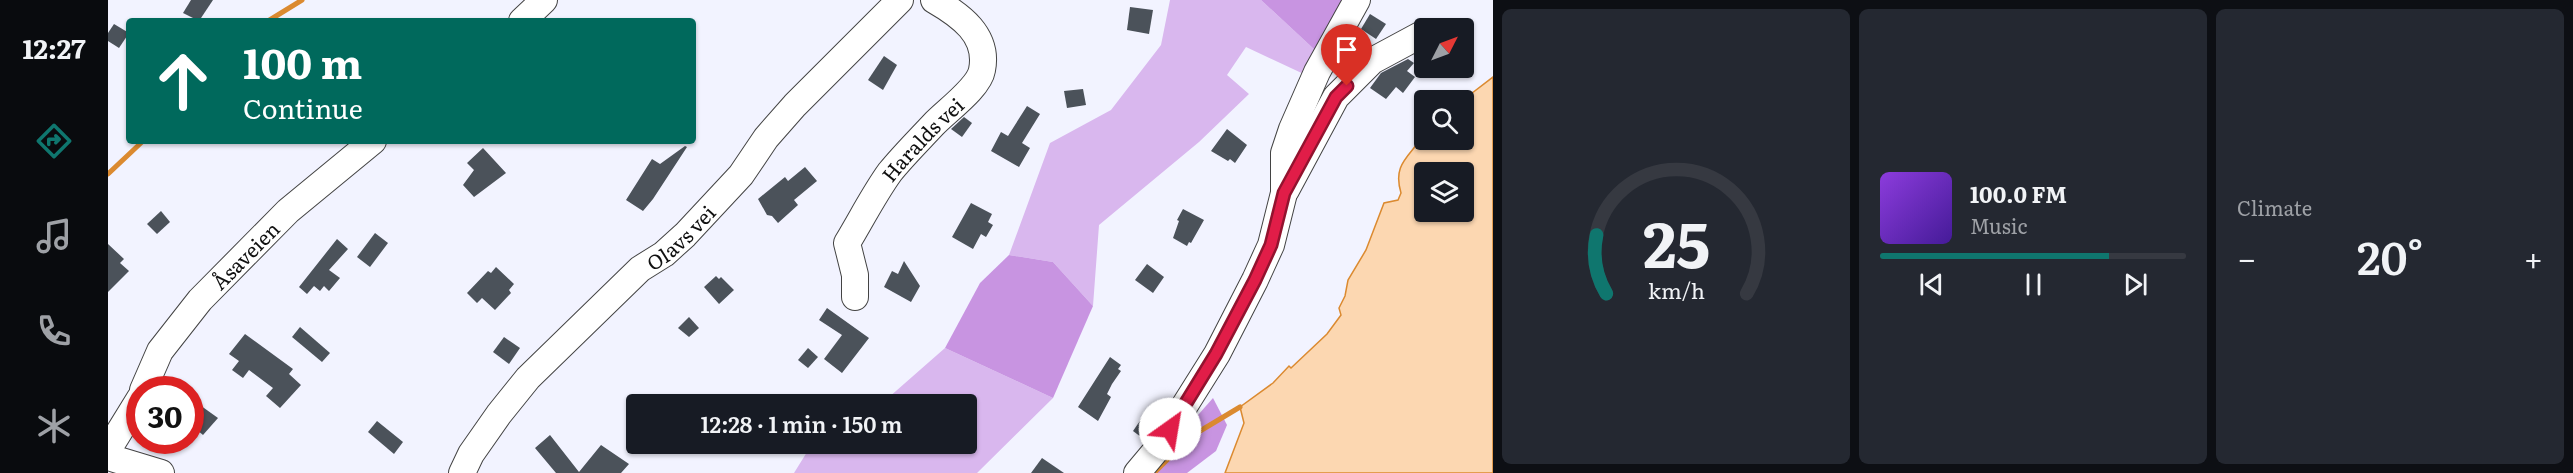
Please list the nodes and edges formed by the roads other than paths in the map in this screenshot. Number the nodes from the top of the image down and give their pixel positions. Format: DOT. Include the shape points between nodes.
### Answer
graph roads {
  1 [pos="544,0"];
  2 [pos="900,0"];
  3 [pos="934,0"];
  4 [pos="1357,0"];
  5 [pos="525,18"];
  6 [pos="1414,38"];
  7 [pos="369,144"];
  8 [pos="1284,193"];
  9 [pos="855,297"];
  10 [pos="149,376"];
  11 [pos="126,421"];
  12 [pos="108,450"];
  13 [pos="108,457"];
  14 [pos="161,473"];
  15 [pos="462,473"];
  16 [pos="1137,473"];
  1 -- 5 [label="street"];
  2 -- 15 [label="street, Olavs vei" via="795,105 741,175 684,235 640,269 528,378 471,454"];
  3 -- 9 [label="street, Haralds vei" via="973,29 981,44 982,73 889,174 847,243 855,275"];
  4 -- 8 [label="street" via="1317,72 1292,129 1284,153"];
  6 -- 8 [label="street" via="1372,61 1336,97"];
  7 -- 10 [label="street, Åsaveien" via="288,211 200,300 160,351"];
  8 -- 16 [label="street" via="1271,245 1216,354 1158,448"];
  11 -- 12 [label="street"];
  13 -- 14 [label="street"];
}
